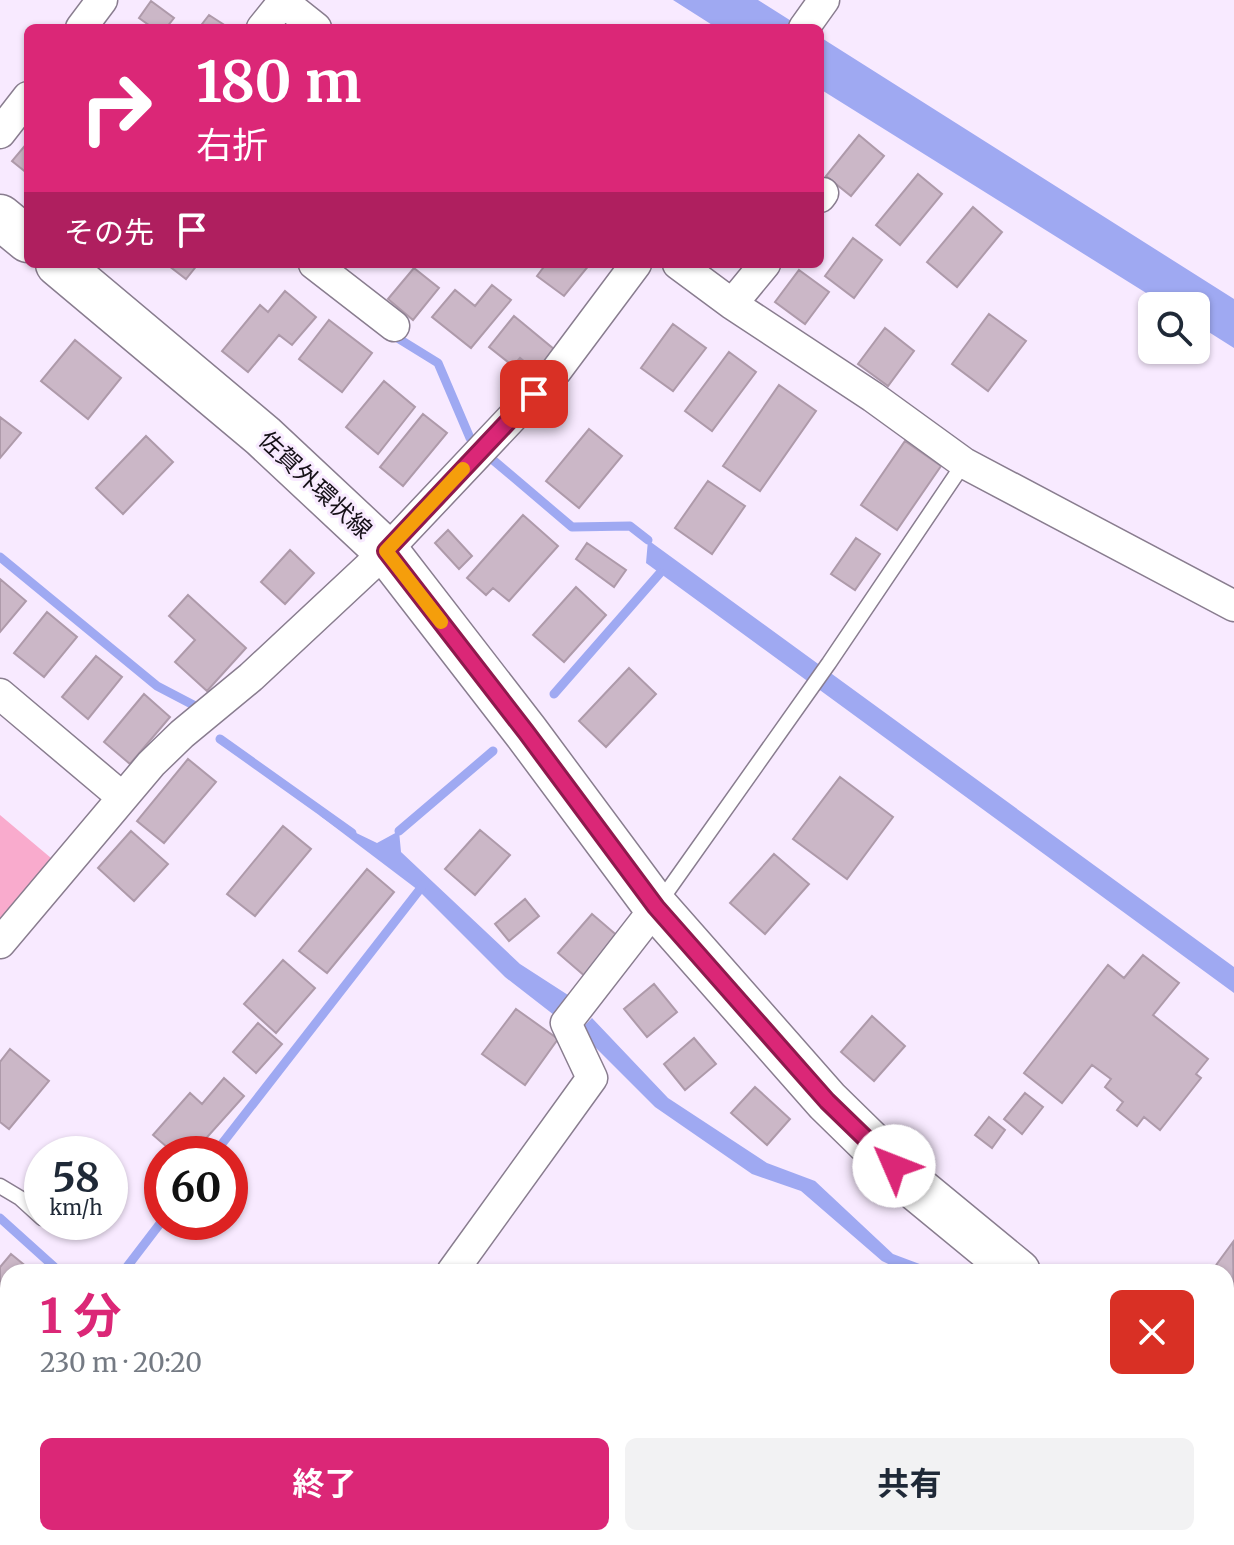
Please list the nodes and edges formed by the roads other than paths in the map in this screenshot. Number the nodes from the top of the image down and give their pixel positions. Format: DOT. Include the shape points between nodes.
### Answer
graph roads {
  1 [pos="102,0"];
  2 [pos="824,0"];
  3 [pos="282,1"];
  4 [pos="84,24"];
  5 [pos="265,24"];
  6 [pos="311,24"];
  7 [pos="807,24"];
  8 [pos="24,102"];
  9 [pos="0,133"];
  10 [pos="0,217"];
  11 [pos="24,237"];
  12 [pos="69,268"];
  13 [pos="319,268"];
  14 [pos="633,268"];
  15 [pos="683,268"];
  16 [pos="762,268"];
  17 [pos="732,304"];
  18 [pos="394,326"];
  19 [pos="964,463"];
  20 [pos="386,551"];
  21 [pos="1234,606"];
  22 [pos="0,694"];
  23 [pos="122,797"];
  24 [pos="656,907"];
  25 [pos="0,943"];
  26 [pos="0,1186"];
  27 [pos="24,1202"];
  28 [pos="458,1264"];
  29 [pos="1008,1264"];
  1 -- 4 [label="street"];
  2 -- 7 [label="street"];
  3 -- 5 [label="street"];
  3 -- 6 [label="street"];
  8 -- 9 [label="street"];
  10 -- 11 [label="main road"];
  12 -- 20 [label="main road, 佐賀外環状線"];
  13 -- 18 [label="street"];
  14 -- 20 [label="street" via="556,371"];
  15 -- 17 [label="street"];
  16 -- 17 [label="street"];
  17 -- 19 [label="street"];
  19 -- 21 [label="street"];
  19 -- 24 [label="lane"];
  20 -- 23 [label="street" via="182,734"];
  20 -- 24 [label="main road, 佐賀外環状線"];
  22 -- 23 [label="street"];
  23 -- 25 [label="street"];
  24 -- 28 [label="street" via="566,1023 592,1078"];
  24 -- 29 [label="main road, 佐賀外環状線" via="827,1101 916,1188"];
  26 -- 27 [label="lane"];
}
